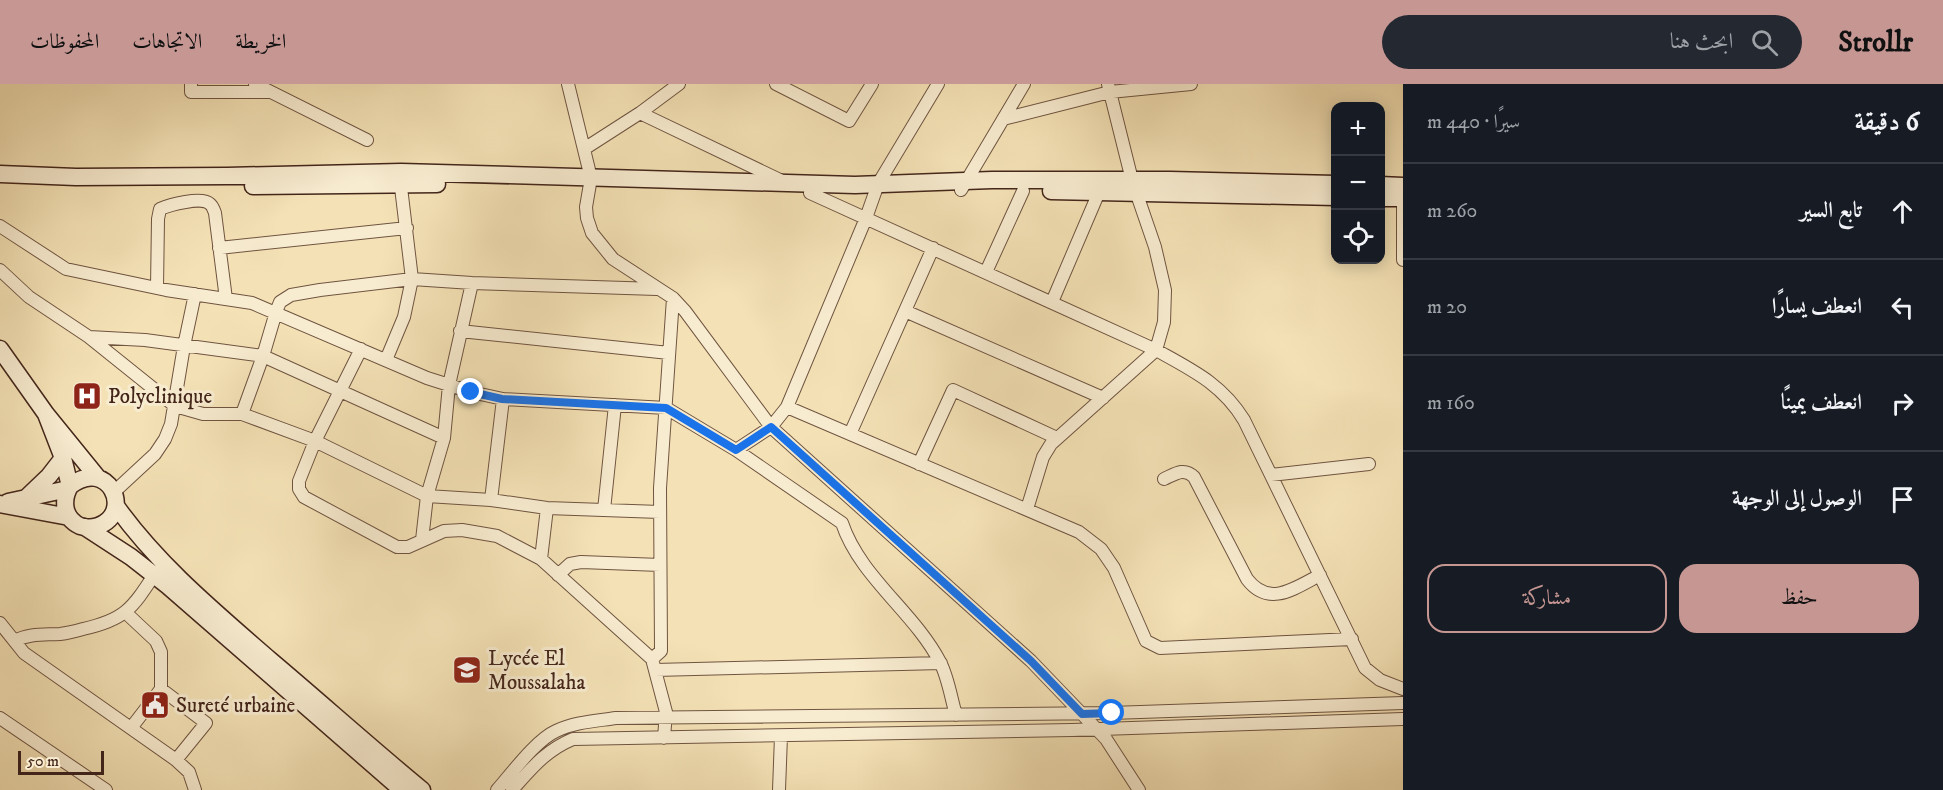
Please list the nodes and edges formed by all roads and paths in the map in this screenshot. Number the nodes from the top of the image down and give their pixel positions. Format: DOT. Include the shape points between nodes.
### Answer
graph roads {
  1 [pos="191,84"];
  2 [pos="255,84"];
  3 [pos="568,84"];
  4 [pos="679,84"];
  5 [pos="776,84"];
  6 [pos="872,84"];
  7 [pos="938,84"];
  8 [pos="1024,84"];
  9 [pos="1191,84"];
  10 [pos="1109,88"];
  11 [pos="272,92"];
  12 [pos="640,113"];
  13 [pos="1003,119"];
  14 [pos="367,140"];
  15 [pos="584,149"];
  16 [pos="0,174"];
  17 [pos="400,177"];
  18 [pos="1403,179"];
  19 [pos="0,183"];
  20 [pos="591,183"];
  21 [pos="785,183"];
  22 [pos="1331,184"];
  23 [pos="1385,185"];
  24 [pos="963,186"];
  25 [pos="1135,186"];
  26 [pos="1403,186"];
  27 [pos="877,188"];
  28 [pos="1023,191"];
  29 [pos="1099,192"];
  30 [pos="810,193"];
  31 [pos="1331,197"];
  32 [pos="1385,198"];
  33 [pos="1403,198"];
  34 [pos="866,218"];
  35 [pos="0,226"];
  36 [pos="407,228"];
  37 [pos="219,248"];
  38 [pos="933,248"];
  39 [pos="1403,260"];
  40 [pos="0,270"];
  41 [pos="986,272"];
  42 [pos="412,279"];
  43 [pos="472,283"];
  44 [pos="157,288"];
  45 [pos="658,289"];
  46 [pos="195,294"];
  47 [pos="673,298"];
  48 [pos="226,299"];
  49 [pos="1052,302"];
  50 [pos="905,311"];
  51 [pos="276,312"];
  52 [pos="460,332"];
  53 [pos="89,337"];
  54 [pos="184,346"];
  55 [pos="0,349"];
  56 [pos="361,349"];
  57 [pos="1156,350"];
  58 [pos="669,353"];
  59 [pos="263,356"];
  60 [pos="386,360"];
  61 [pos="449,386"];
  62 [pos="340,391"];
  63 [pos="1103,398"];
  64 [pos="502,399"];
  65 [pos="615,405"];
  66 [pos="175,406"];
  67 [pos="787,406"];
  68 [pos="666,408"];
  69 [pos="46,414"];
  70 [pos="242,414"];
  71 [pos="771,427"];
  72 [pos="850,434"];
  73 [pos="444,438"];
  74 [pos="1057,438"];
  75 [pos="315,441"];
  76 [pos="736,450"];
  77 [pos="63,458"];
  78 [pos="919,464"];
  79 [pos="1369,464"];
  80 [pos="1271,475"];
  81 [pos="98,478"];
  82 [pos="1164,479"];
  83 [pos="69,487"];
  84 [pos="427,496"];
  85 [pos="24,499"];
  86 [pos="115,499"];
  87 [pos="491,500"];
  88 [pos="547,508"];
  89 [pos="1027,509"];
  90 [pos="603,510"];
  91 [pos="660,512"];
  92 [pos="69,517"];
  93 [pos="85,528"];
  94 [pos="422,540"];
  95 [pos="541,559"];
  96 [pos="660,564"];
  97 [pos="154,575"];
  98 [pos="558,575"];
  99 [pos="1320,575"];
  100 [pos="125,612"];
  101 [pos="0,623"];
  102 [pos="1352,639"];
  103 [pos="15,641"];
  104 [pos="941,663"];
  105 [pos="653,665"];
  106 [pos="1403,688"];
  107 [pos="161,689"];
  108 [pos="1403,703"];
  109 [pos="1082,714"];
  110 [pos="956,715"];
  111 [pos="0,718"];
  112 [pos="666,718"];
  113 [pos="1403,719"];
  114 [pos="131,729"];
  115 [pos="1097,729"];
  116 [pos="781,735"];
  117 [pos="664,738"];
  118 [pos="176,760"];
  119 [pos="106,790"];
  120 [pos="195,790"];
  121 [pos="402,790"];
  122 [pos="422,790"];
  123 [pos="497,790"];
  124 [pos="512,790"];
  125 [pos="779,790"];
  126 [pos="1139,790"];
  1 -- 11 [label="street" via="191,92"];
  2 -- 11 [label="street"];
  3 -- 15 [label="street"];
  4 -- 12 [label="street"];
  5 -- 6 [label="street" via="849,121"];
  7 -- 27 [label="street"];
  8 -- 13 [label="street"];
  9 -- 10 [label="street"];
  10 -- 13 [label="street"];
  10 -- 25 [label="street"];
  11 -- 14 [label="street"];
  12 -- 15 [label="street"];
  12 -- 21 [label="street"];
  13 -- 24 [label="street"];
  15 -- 20 [label="street"];
  16 -- 17 [label="street"];
  17 -- 19 [label="street" via="267,186"];
  17 -- 20 [label="street"];
  17 -- 36 [label="street"];
  18 -- 26 [label="street"];
  20 -- 21 [label="street"];
  20 -- 30 [label="street"];
  20 -- 45 [label="street" via="586,207 591,233 613,259"];
  21 -- 27 [label="street"];
  22 -- 25 [label="street"];
  23 -- 26 [label="street"];
  24 -- 25 [label="street"];
  24 -- 27 [label="street"];
  24 -- 28 [label="street"];
  25 -- 29 [label="street"];
  25 -- 31 [label="street"];
  25 -- 57 [label="street" via="1165,290 1164,322"];
  26 -- 33 [label="street"];
  27 -- 30 [label="street"];
  27 -- 34 [label="street"];
  28 -- 29 [label="street"];
  28 -- 41 [label="street"];
  29 -- 49 [label="street"];
  30 -- 34 [label="street"];
  32 -- 33 [label="street"];
  33 -- 39 [label="street"];
  34 -- 38 [label="street"];
  34 -- 67 [label="street"];
  35 -- 44 [label="street" via="66,269"];
  36 -- 37 [label="street"];
  36 -- 42 [label="street"];
  37 -- 44 [label="street" via="211,204 204,200 160,210"];
  37 -- 48 [label="street"];
  38 -- 41 [label="street"];
  38 -- 50 [label="street"];
  40 -- 53 [label="street" via="29,297"];
  41 -- 49 [label="street"];
  42 -- 43 [label="street"];
  42 -- 51 [label="street" via="291,296 280,302"];
  42 -- 60 [label="street" via="404,317"];
  43 -- 45 [label="street"];
  43 -- 52 [label="street"];
  44 -- 46 [label="street"];
  45 -- 47 [label="street"];
  46 -- 48 [label="street"];
  46 -- 54 [label="street"];
  47 -- 58 [label="street"];
  47 -- 71 [label="street"];
  48 -- 51 [label="street"];
  49 -- 57 [label="street"];
  50 -- 63 [label="street"];
  50 -- 72 [label="street"];
  51 -- 56 [label="street"];
  51 -- 59 [label="street"];
  52 -- 58 [label="street"];
  52 -- 61 [label="street"];
  53 -- 54 [label="street"];
  53 -- 66 [label="street"];
  54 -- 59 [label="street"];
  54 -- 66 [label="street"];
  55 -- 69 [label="street"];
  56 -- 60 [label="street"];
  56 -- 62 [label="street"];
  57 -- 63 [label="street"];
  57 -- 80 [label="street" via="1227,395"];
  58 -- 68 [label="street"];
  59 -- 62 [label="street"];
  59 -- 70 [label="street"];
  60 -- 61 [label="street"];
  61 -- 64 [label="street"];
  61 -- 73 [label="street"];
  62 -- 73 [label="street"];
  62 -- 75 [label="street"];
  63 -- 74 [label="street"];
  64 -- 65 [label="street"];
  64 -- 87 [label="street"];
  65 -- 68 [label="street"];
  65 -- 90 [label="street"];
  66 -- 70 [label="street" via="203,414"];
  66 -- 86 [label="street" via="165,439"];
  67 -- 71 [label="street"];
  67 -- 72 [label="street"];
  68 -- 76 [label="street"];
  68 -- 91 [label="street"];
  69 -- 77 [label="street"];
  69 -- 81 [label="street"];
  70 -- 75 [label="street"];
  71 -- 76 [label="street"];
  71 -- 109 [label="street" via="1031,661"];
  72 -- 78 [label="street"];
  73 -- 84 [label="street"];
  74 -- 78 [label="street" via="953,390"];
  74 -- 89 [label="street" via="1043,457"];
  75 -- 84 [label="street"];
  75 -- 94 [label="street" via="298,481 304,497 397,547"];
  76 -- 104 [label="street" via="842,523 858,556 913,622"];
  77 -- 83 [label="street"];
  77 -- 85 [label="street"];
  78 -- 89 [label="street"];
  79 -- 80 [label="street"];
  80 -- 99 [label="street"];
  81 -- 83 [label="street" via="78,479"];
  81 -- 86 [label="street" via="105,481"];
  82 -- 99 [label="street" via="1183,471 1194,477 1247,579 1257,590 1281,594"];
  83 -- 85 [label="street"];
  83 -- 92 [label="street" via="64,503"];
  84 -- 87 [label="street"];
  84 -- 94 [label="street"];
  85 -- 92 [label="street" via="0,504"];
  86 -- 93 [label="street" via="113,514 101,525"];
  86 -- 122 [label="street" via="150,551"];
  87 -- 88 [label="street"];
  88 -- 90 [label="street"];
  88 -- 95 [label="street"];
  89 -- 102 [label="street" via="1079,531 1101,549 1114,568 1146,641 1160,648"];
  90 -- 91 [label="street"];
  91 -- 96 [label="street"];
  92 -- 93 [label="street"];
  93 -- 97 [label="street"];
  94 -- 95 [label="street" via="444,531 462,530 497,536"];
  95 -- 98 [label="street"];
  96 -- 98 [label="street" via="581,562 570,564"];
  96 -- 105 [label="street" via="660,651"];
  97 -- 100 [label="street"];
  97 -- 121 [label="street"];
  98 -- 105 [label="street"];
  99 -- 102 [label="street"];
  100 -- 103 [label="street" via="100,626 63,634 29,635"];
  100 -- 107 [label="street" via="156,640 161,652"];
  101 -- 103 [label="street"];
  102 -- 106 [label="street" via="1365,668 1380,680"];
  103 -- 114 [label="street" via="24,653"];
  104 -- 105 [label="street"];
  104 -- 110 [label="street"];
  105 -- 112 [label="street"];
  107 -- 114 [label="street"];
  107 -- 118 [label="street" via="206,723"];
  108 -- 109 [label="street"];
  109 -- 110 [label="street"];
  109 -- 115 [label="street"];
  110 -- 112 [label="street"];
  111 -- 119 [label="street"];
  112 -- 117 [label="street"];
  112 -- 123 [label="street" via="616,718 554,731"];
  113 -- 115 [label="street"];
  114 -- 118 [label="street"];
  115 -- 116 [label="street"];
  115 -- 126 [label="street"];
  116 -- 117 [label="street"];
  116 -- 125 [label="street"];
  117 -- 124 [label="street" via="573,739 540,758"];
  118 -- 120 [label="street" via="189,772"];
}
